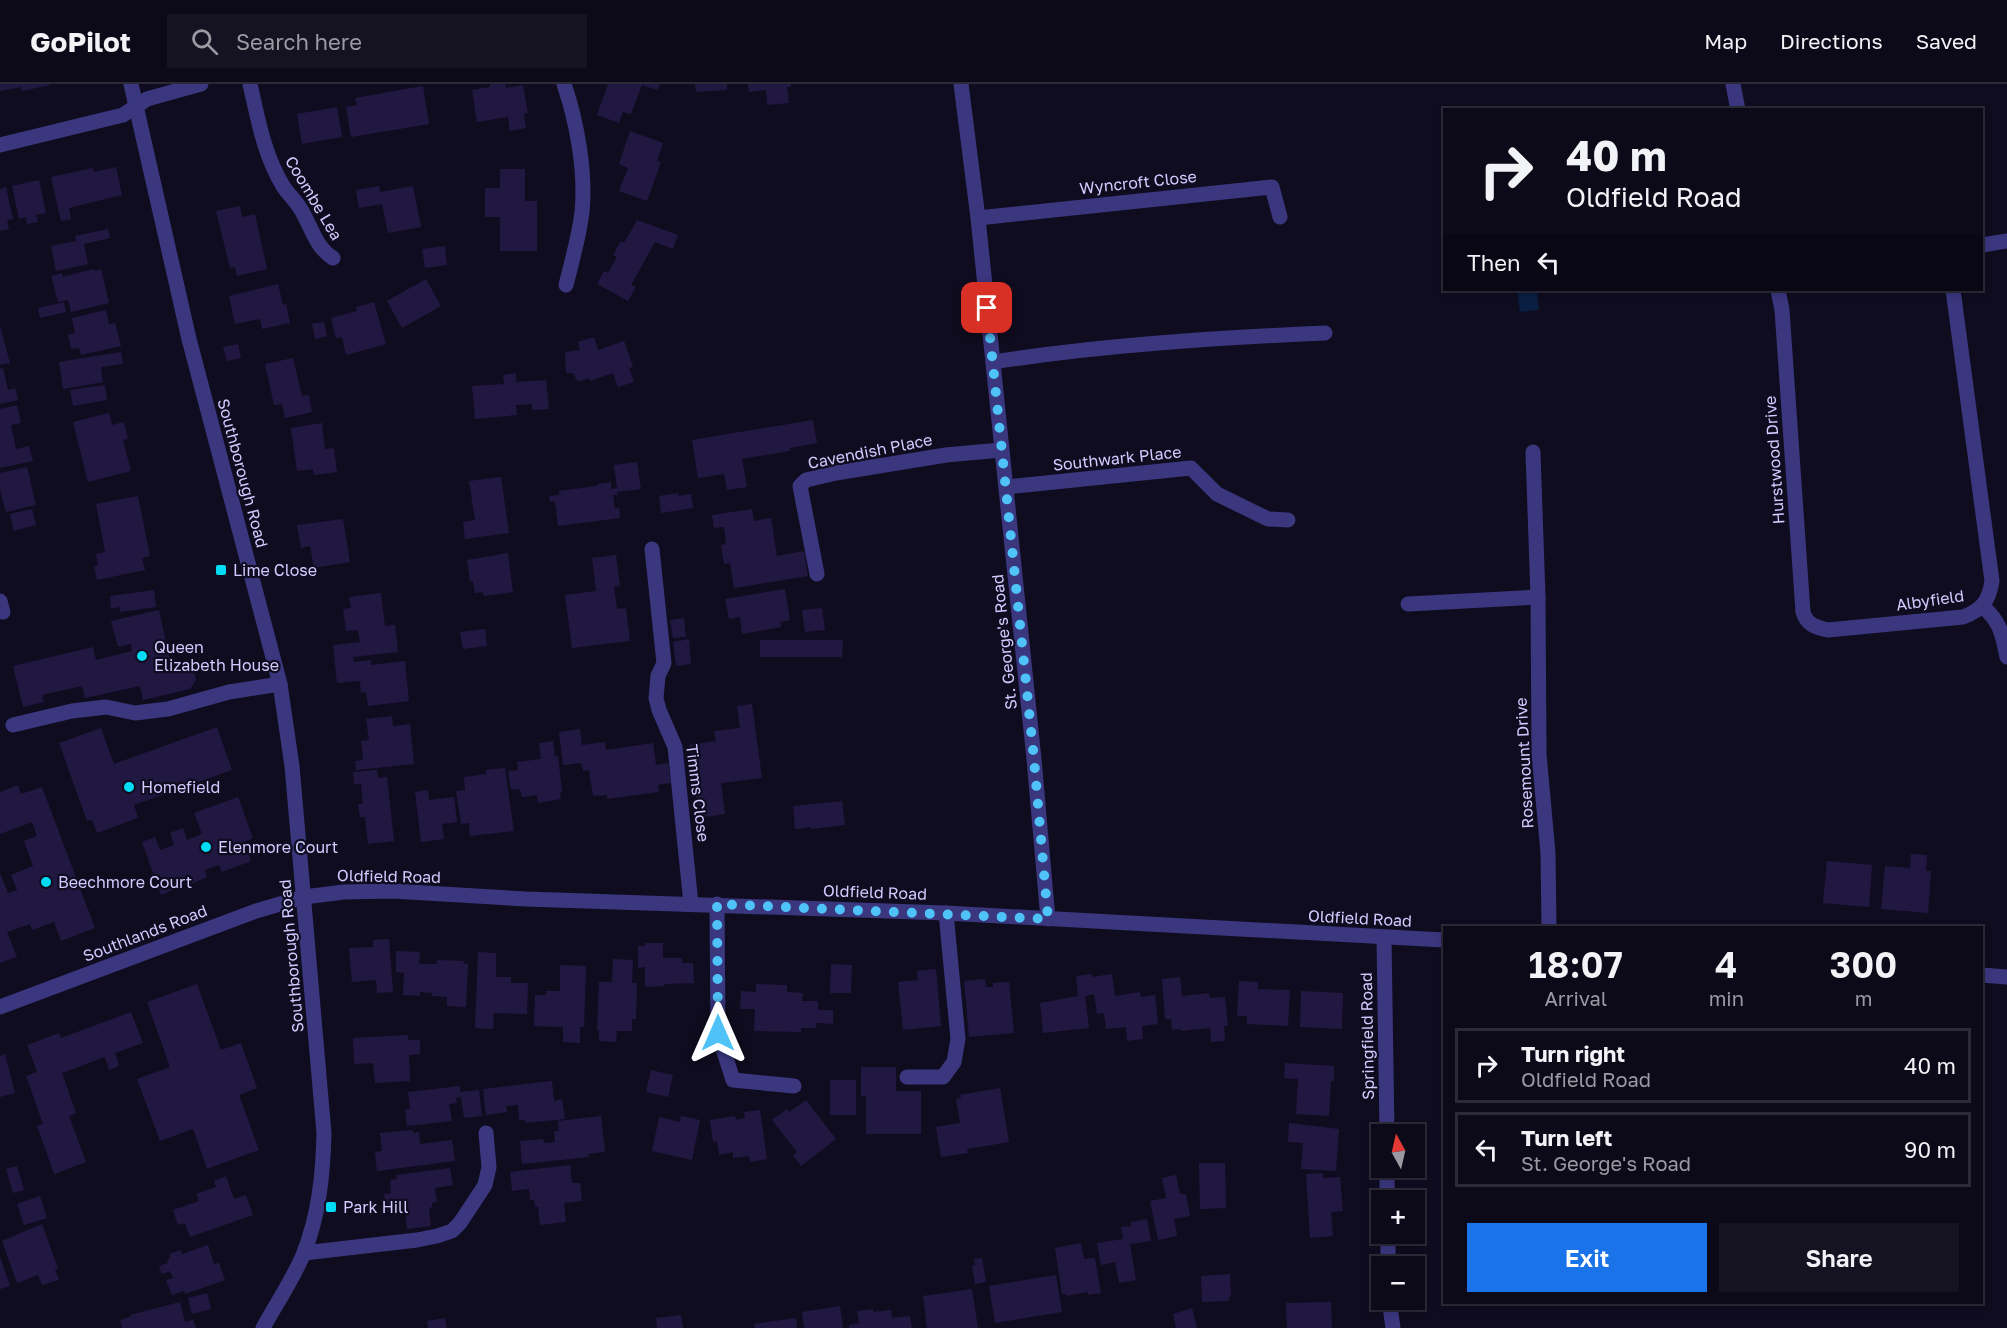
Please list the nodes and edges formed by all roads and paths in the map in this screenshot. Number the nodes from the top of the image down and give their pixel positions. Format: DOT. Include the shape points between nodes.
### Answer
graph roads {
  1 [pos="131,84"];
  2 [pos="201,84"];
  3 [pos="250,84"];
  4 [pos="564,84"];
  5 [pos="961,84"];
  6 [pos="1732,84"];
  7 [pos="136,107"];
  8 [pos="1738,108"];
  9 [pos="0,144"];
  10 [pos="1280,217"];
  11 [pos="978,218"];
  12 [pos="2007,241"];
  13 [pos="1983,245"];
  14 [pos="333,258"];
  15 [pos="566,285"];
  16 [pos="1778,291"];
  17 [pos="1953,291"];
  18 [pos="1325,333"];
  19 [pos="993,362"];
  20 [pos="1001,450"];
  21 [pos="1533,452"];
  22 [pos="1006,487"];
  23 [pos="1288,520"];
  24 [pos="652,549"];
  25 [pos="817,574"];
  26 [pos="1538,597"];
  27 [pos="1408,604"];
  28 [pos="1982,606"];
  29 [pos="1812,626"];
  30 [pos="2007,657"];
  31 [pos="280,684"];
  32 [pos="13,725"];
  33 [pos="304,897"];
  34 [pos="691,904"];
  35 [pos="717,904"];
  36 [pos="946,913"];
  37 [pos="1048,919"];
  38 [pos="1549,926"];
  39 [pos="1384,937"];
  40 [pos="1443,940"];
  41 [pos="1983,975"];
  42 [pos="2007,976"];
  43 [pos="0,1007"];
  44 [pos="907,1077"];
  45 [pos="794,1086"];
  46 [pos="1387,1124"];
  47 [pos="486,1133"];
  48 [pos="304,1253"];
  49 [pos="1391,1310"];
  50 [pos="263,1328"];
  51 [pos="1393,1328"];
  1 -- 7 [label="street, Southborough Road"];
  2 -- 7 [label="street" via="147,99"];
  3 -- 14 [label="street, Coombe Lea" via="271,162 319,246"];
  4 -- 15 [label="street" via="583,177 577,245"];
  5 -- 11 [label="street, St. George's Road"];
  6 -- 8 [label="street"];
  7 -- 9 [label="street" via="123,115"];
  7 -- 31 [label="street, Southborough Road" via="189,339"];
  10 -- 11 [label="street, Wyncroft Close" via="1272,187"];
  11 -- 19 [label="street, St. George's Road"];
  12 -- 13 [label="street"];
  16 -- 29 [label="street, Hurstwood Drive" via="1803,612"];
  17 -- 28 [label="street, Albyfield" via="1992,582 1991,593"];
  18 -- 19 [label="street" via="1194,341"];
  19 -- 20 [label="street, St. George's Road"];
  20 -- 22 [label="street, St. George's Road"];
  20 -- 25 [label="street, Cavendish Place" via="935,457 806,480 800,486"];
  21 -- 26 [label="street, Rosemount Drive"];
  22 -- 23 [label="street, Southwark Place" via="1191,468 1217,494 1268,519"];
  22 -- 37 [label="street, St. George's Road"];
  24 -- 34 [label="street, Timms Close" via="664,663 656,698 675,747"];
  26 -- 27 [label="street"];
  26 -- 38 [label="street, Rosemount Drive" via="1539,754 1548,852"];
  28 -- 29 [label="street, Albyfield" via="1963,617 1828,630"];
  28 -- 30 [label="street" via="1995,617 2001,629"];
  31 -- 32 [label="street" via="229,692 168,710 135,713 106,707"];
  31 -- 33 [label="street, Southborough Road"];
  33 -- 34 [label="street, Oldfield Road" via="392,891"];
  33 -- 43 [label="street, Southlands Road" via="256,911"];
  33 -- 48 [label="street, Southborough Road" via="324,1133 323,1174"];
  34 -- 35 [label="street, Oldfield Road"];
  35 -- 36 [label="street, Oldfield Road"];
  35 -- 45 [label="street" via="718,1033 730,1073 734,1080"];
  36 -- 37 [label="street, Oldfield Road"];
  36 -- 44 [label="street" via="958,1040 954,1062 943,1077"];
  37 -- 39 [label="street, Oldfield Road"];
  39 -- 40 [label="street, Oldfield Road"];
  39 -- 46 [label="street, Springfield Road"];
  41 -- 42 [label="street"];
  47 -- 48 [label="street" via="489,1167 484,1185 452,1231 417,1240"];
  48 -- 50 [label="street, Southborough Road"];
  49 -- 51 [label="street"];
}
